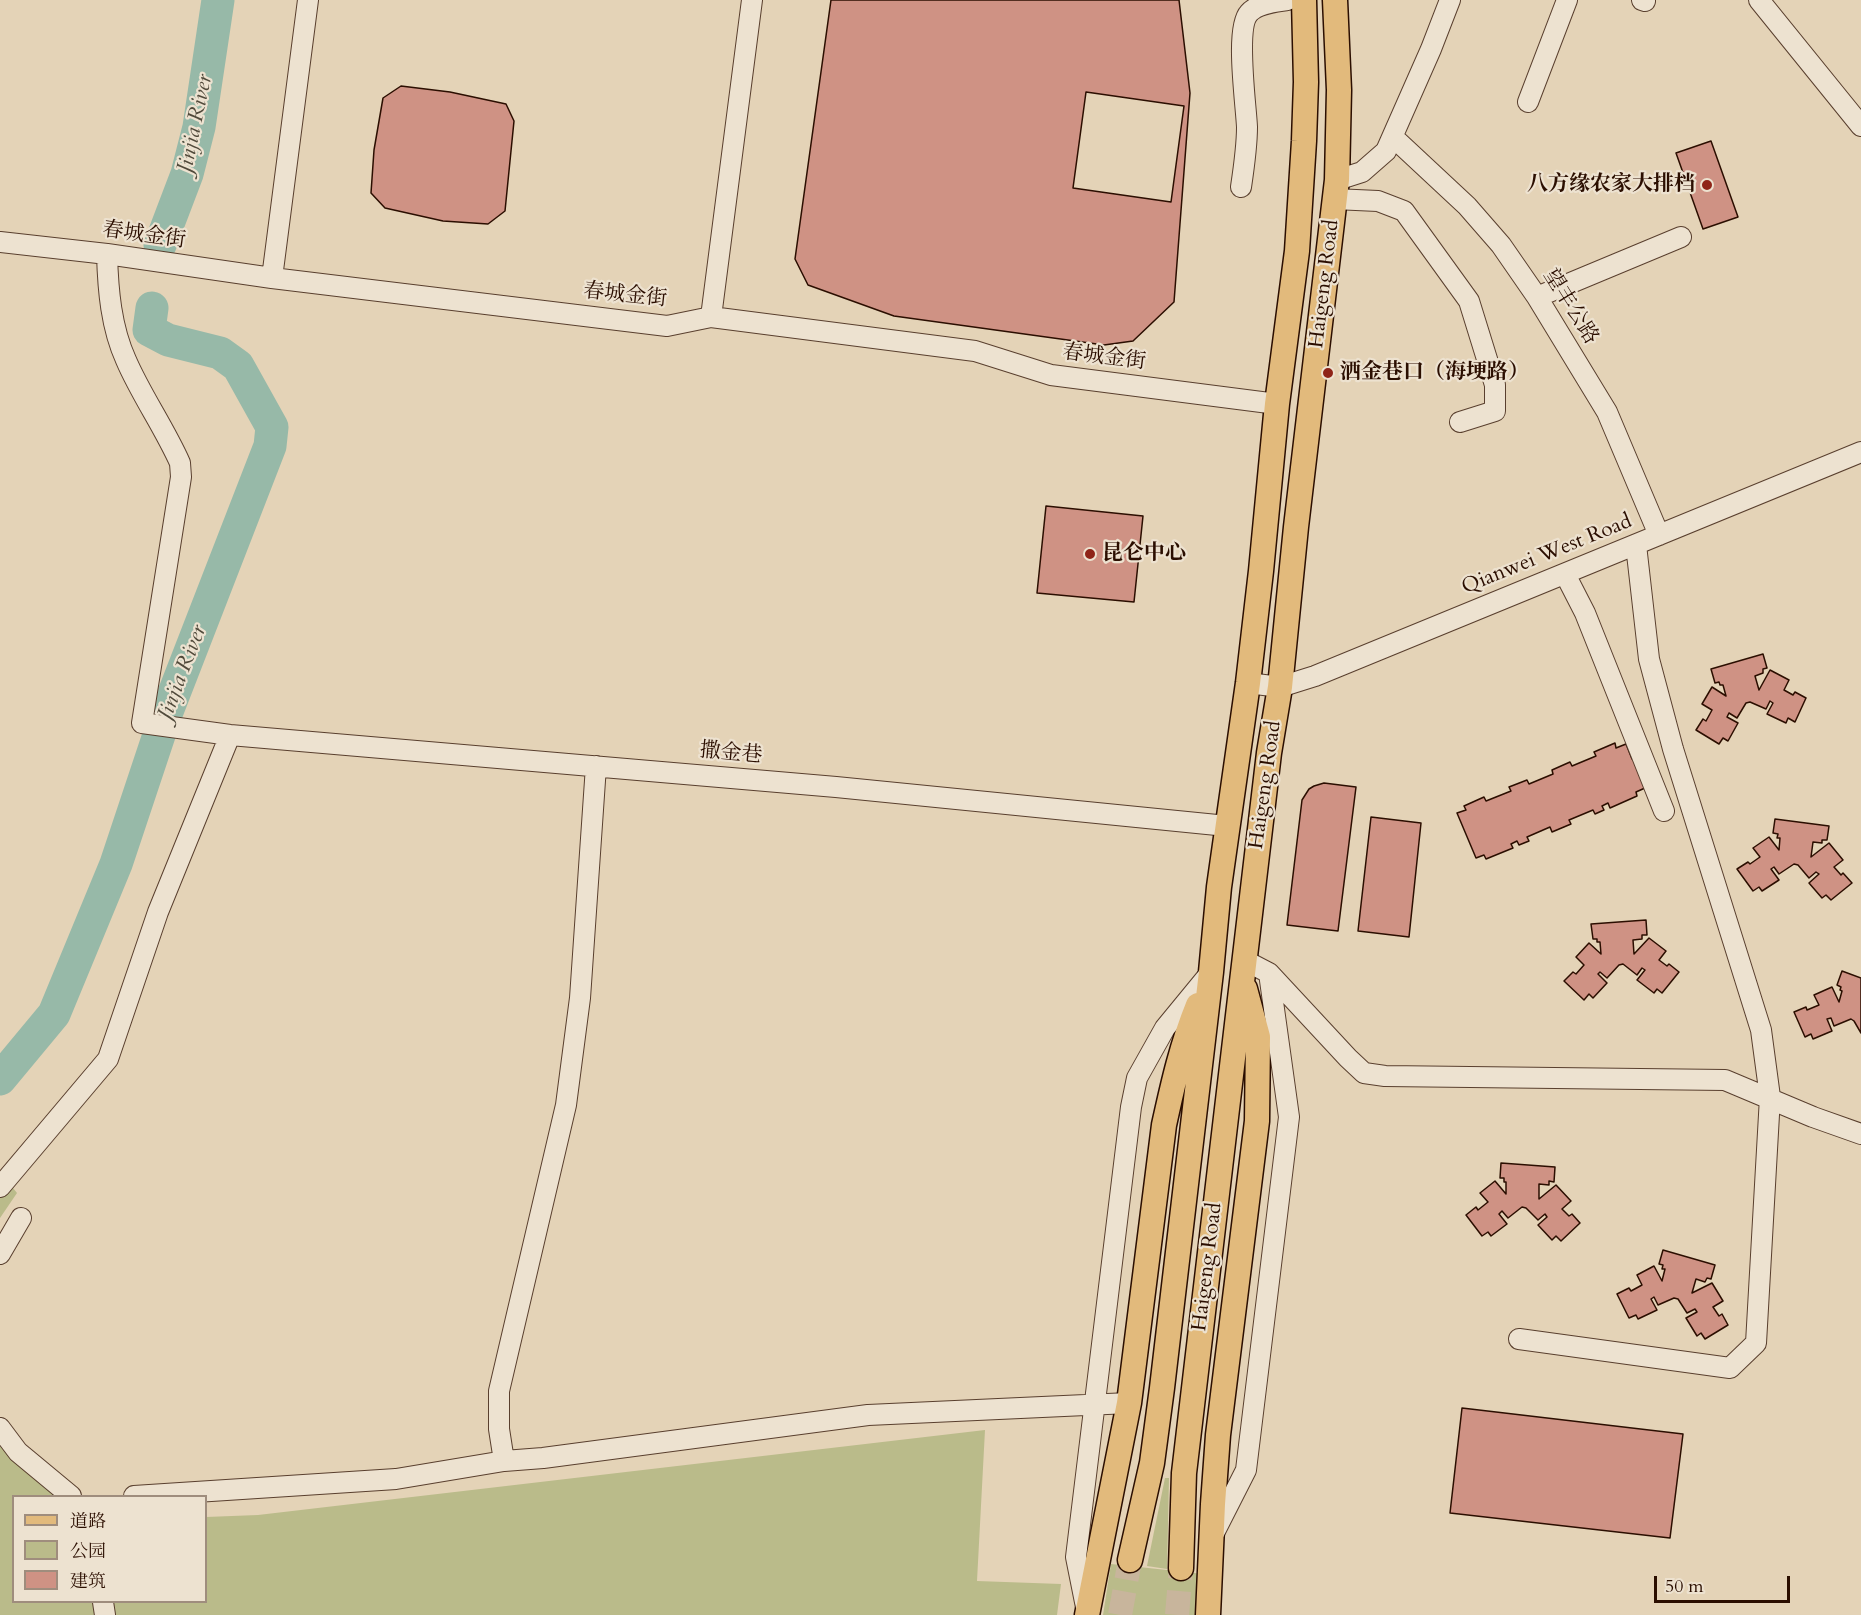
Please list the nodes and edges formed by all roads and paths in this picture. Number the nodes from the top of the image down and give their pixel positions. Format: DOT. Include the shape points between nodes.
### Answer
graph roads {
  1 [pos="308,0"];
  2 [pos="752,0"];
  3 [pos="1288,0"];
  4 [pos="1304,0"];
  5 [pos="1335,0"];
  6 [pos="1450,0"];
  7 [pos="1567,0"];
  8 [pos="1759,0"];
  9 [pos="1528,102"];
  10 [pos="1861,126"];
  11 [pos="1393,136"];
  12 [pos="1241,187"];
  13 [pos="1336,190"];
  14 [pos="1681,237"];
  15 [pos="0,243"];
  16 [pos="106,254"];
  17 [pos="272,278"];
  18 [pos="1537,297"];
  19 [pos="711,317"];
  20 [pos="1277,404"];
  21 [pos="1460,422"];
  22 [pos="1861,452"];
  23 [pos="1659,535"];
  24 [pos="1636,545"];
  25 [pos="1565,573"];
  26 [pos="1248,683"];
  27 [pos="1280,687"];
  28 [pos="230,735"];
  29 [pos="596,766"];
  30 [pos="1664,811"];
  31 [pos="1227,826"];
  32 [pos="1243,969"];
  33 [pos="1211,972"];
  34 [pos="1269,973"];
  35 [pos="1770,1097"];
  36 [pos="1861,1134"];
  37 [pos="2,1184"];
  38 [pos="21,1218"];
  39 [pos="0,1254"];
  40 [pos="1519,1339"];
  41 [pos="1094,1403"];
  42 [pos="1129,1403"];
  43 [pos="0,1428"];
  44 [pos="504,1461"];
  45 [pos="69,1495"];
  46 [pos="163,1495"];
  47 [pos="1211,1539"];
  48 [pos="1130,1560"];
  49 [pos="1180,1568"];
  50 [pos="1087,1614"];
  51 [pos="1208,1615"];
  1 -- 17 [label="street"];
  2 -- 19 [label="street"];
  3 -- 12 [label="street" via="1266,3 1249,13 1242,28 1247,126"];
  4 -- 20 [label="main road, Haigeng Road" via="1306,82 1297,251"];
  5 -- 13 [label="main road, Haigeng Road" via="1339,90"];
  6 -- 11 [label="street"];
  7 -- 9 [label="street"];
  8 -- 10 [label="street"];
  11 -- 13 [label="street" via="1386,151"];
  11 -- 18 [label="street, 望丰公路" via="1467,206 1501,245"];
  13 -- 21 [label="street" via="1404,211 1469,301 1495,385 1495,411"];
  13 -- 27 [label="main road, Haigeng Road"];
  14 -- 18 [label="street"];
  15 -- 16 [label="street, 春城金街"];
  16 -- 17 [label="street, 春城金街"];
  16 -- 28 [label="street, 撒金巷" via="114,326 125,359 180,463 181,477 142,723"];
  17 -- 19 [label="street, 春城金街" via="667,326"];
  18 -- 23 [label="street, 望丰公路" via="1606,412"];
  19 -- 20 [label="street, 春城金街" via="975,351 1051,375"];
  20 -- 26 [label="main road, Haigeng Road"];
  22 -- 23 [label="street, Qianwei West Road"];
  23 -- 24 [label="street, Qianwei West Road"];
  24 -- 25 [label="street, Qianwei West Road"];
  24 -- 35 [label="street" via="1649,659 1673,749 1761,1030"];
  25 -- 27 [label="street, Qianwei West Road" via="1316,676"];
  25 -- 30 [label="street" via="1585,613"];
  26 -- 27 [label="street, Qianwei West Road"];
  26 -- 31 [label="main road, Haigeng Road"];
  27 -- 32 [label="main road, Haigeng Road"];
  28 -- 29 [label="street, 撒金巷"];
  28 -- 37 [label="street" via="158,912 108,1059"];
  29 -- 31 [label="street, 撒金巷"];
  29 -- 44 [label="street" via="580,998 566,1105 499,1391"];
  31 -- 33 [label="main road, Haigeng Road"];
  32 -- 34 [label="street"];
  32 -- 47 [label="main road" via="1258,1037 1257,1121 1218,1435"];
  32 -- 49 [label="main road, Haigeng Road" via="1184,1473"];
  33 -- 41 [label="street" via="1165,1028 1137,1078"];
  33 -- 42 [label="main road" via="1188,1030 1164,1125"];
  33 -- 48 [label="main road, Haigeng Road" via="1152,1462"];
  34 -- 35 [label="street" via="1364,1073 1725,1080"];
  34 -- 47 [label="street" via="1289,1117 1246,1470"];
  35 -- 36 [label="street"];
  35 -- 40 [label="street" via="1756,1343 1730,1368"];
  38 -- 39 [label="street"];
  41 -- 42 [label="street"];
  41 -- 44 [label="street" via="868,1416"];
  41 -- 50 [label="street" via="1076,1557"];
  42 -- 50 [label="main road"];
  43 -- 45 [label="street" via="18,1452"];
  44 -- 46 [label="street" via="396,1479"];
  47 -- 51 [label="main road"];
}
